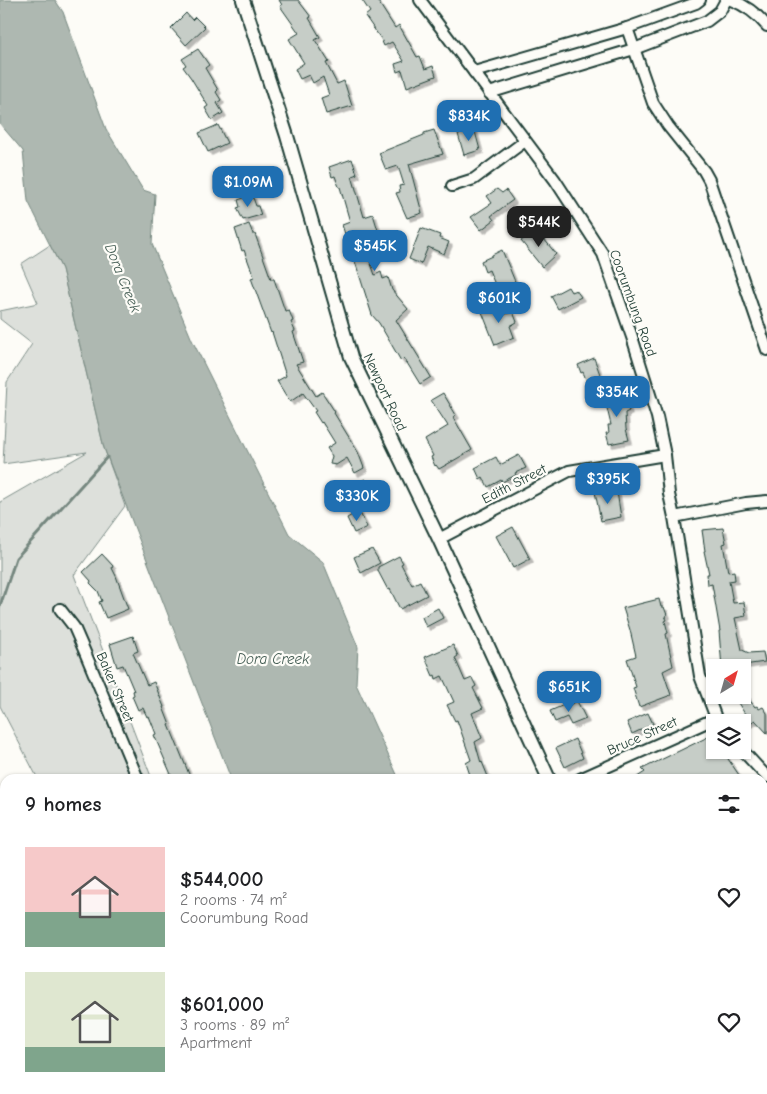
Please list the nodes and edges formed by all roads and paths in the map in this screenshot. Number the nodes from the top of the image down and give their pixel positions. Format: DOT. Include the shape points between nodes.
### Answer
graph roads {
  1 [pos="243,0"];
  2 [pos="420,0"];
  3 [pos="700,0"];
  4 [pos="726,0"];
  5 [pos="731,0"];
  6 [pos="767,26"];
  7 [pos="627,28"];
  8 [pos="634,49"];
  9 [pos="474,72"];
  10 [pos="489,93"];
  11 [pos="525,141"];
  12 [pos="452,186"];
  13 [pos="767,350"];
  14 [pos="665,455"];
  15 [pos="767,501"];
  16 [pos="674,517"];
  17 [pos="439,539"];
  18 [pos="60,609"];
  19 [pos="715,714"];
  20 [pos="706,725"];
  21 [pos="750,759"];
  22 [pos="136,774"];
  23 [pos="547,774"];
  24 [pos="592,774"];
  25 [pos="764,774"];
  1 -- 17 [label="street, Newport Road" via="352,357"];
  2 -- 9 [label="street, Coorumbung Road"];
  3 -- 7 [label="street"];
  4 -- 8 [label="street" via="720,11 707,21"];
  5 -- 6 [label="street" via="742,4"];
  7 -- 8 [label="street"];
  7 -- 9 [label="street"];
  8 -- 10 [label="street"];
  8 -- 13 [label="street" via="653,104 709,180"];
  9 -- 10 [label="street, Coorumbung Road"];
  10 -- 11 [label="street, Coorumbung Road"];
  11 -- 12 [label="street" via="474,179"];
  11 -- 14 [label="street, Coorumbung Road" via="555,180 603,254 654,408"];
  14 -- 16 [label="street, Coorumbung Road"];
  14 -- 17 [label="street, Edith Street" via="569,471"];
  15 -- 16 [label="street"];
  16 -- 19 [label="street, Coorumbung Road" via="700,676"];
  17 -- 23 [label="street, Newport Road"];
  18 -- 22 [label="street, Baker Street" via="78,635"];
  20 -- 24 [label="street, Bruce Street"];
  21 -- 25 [label="street"];
}
